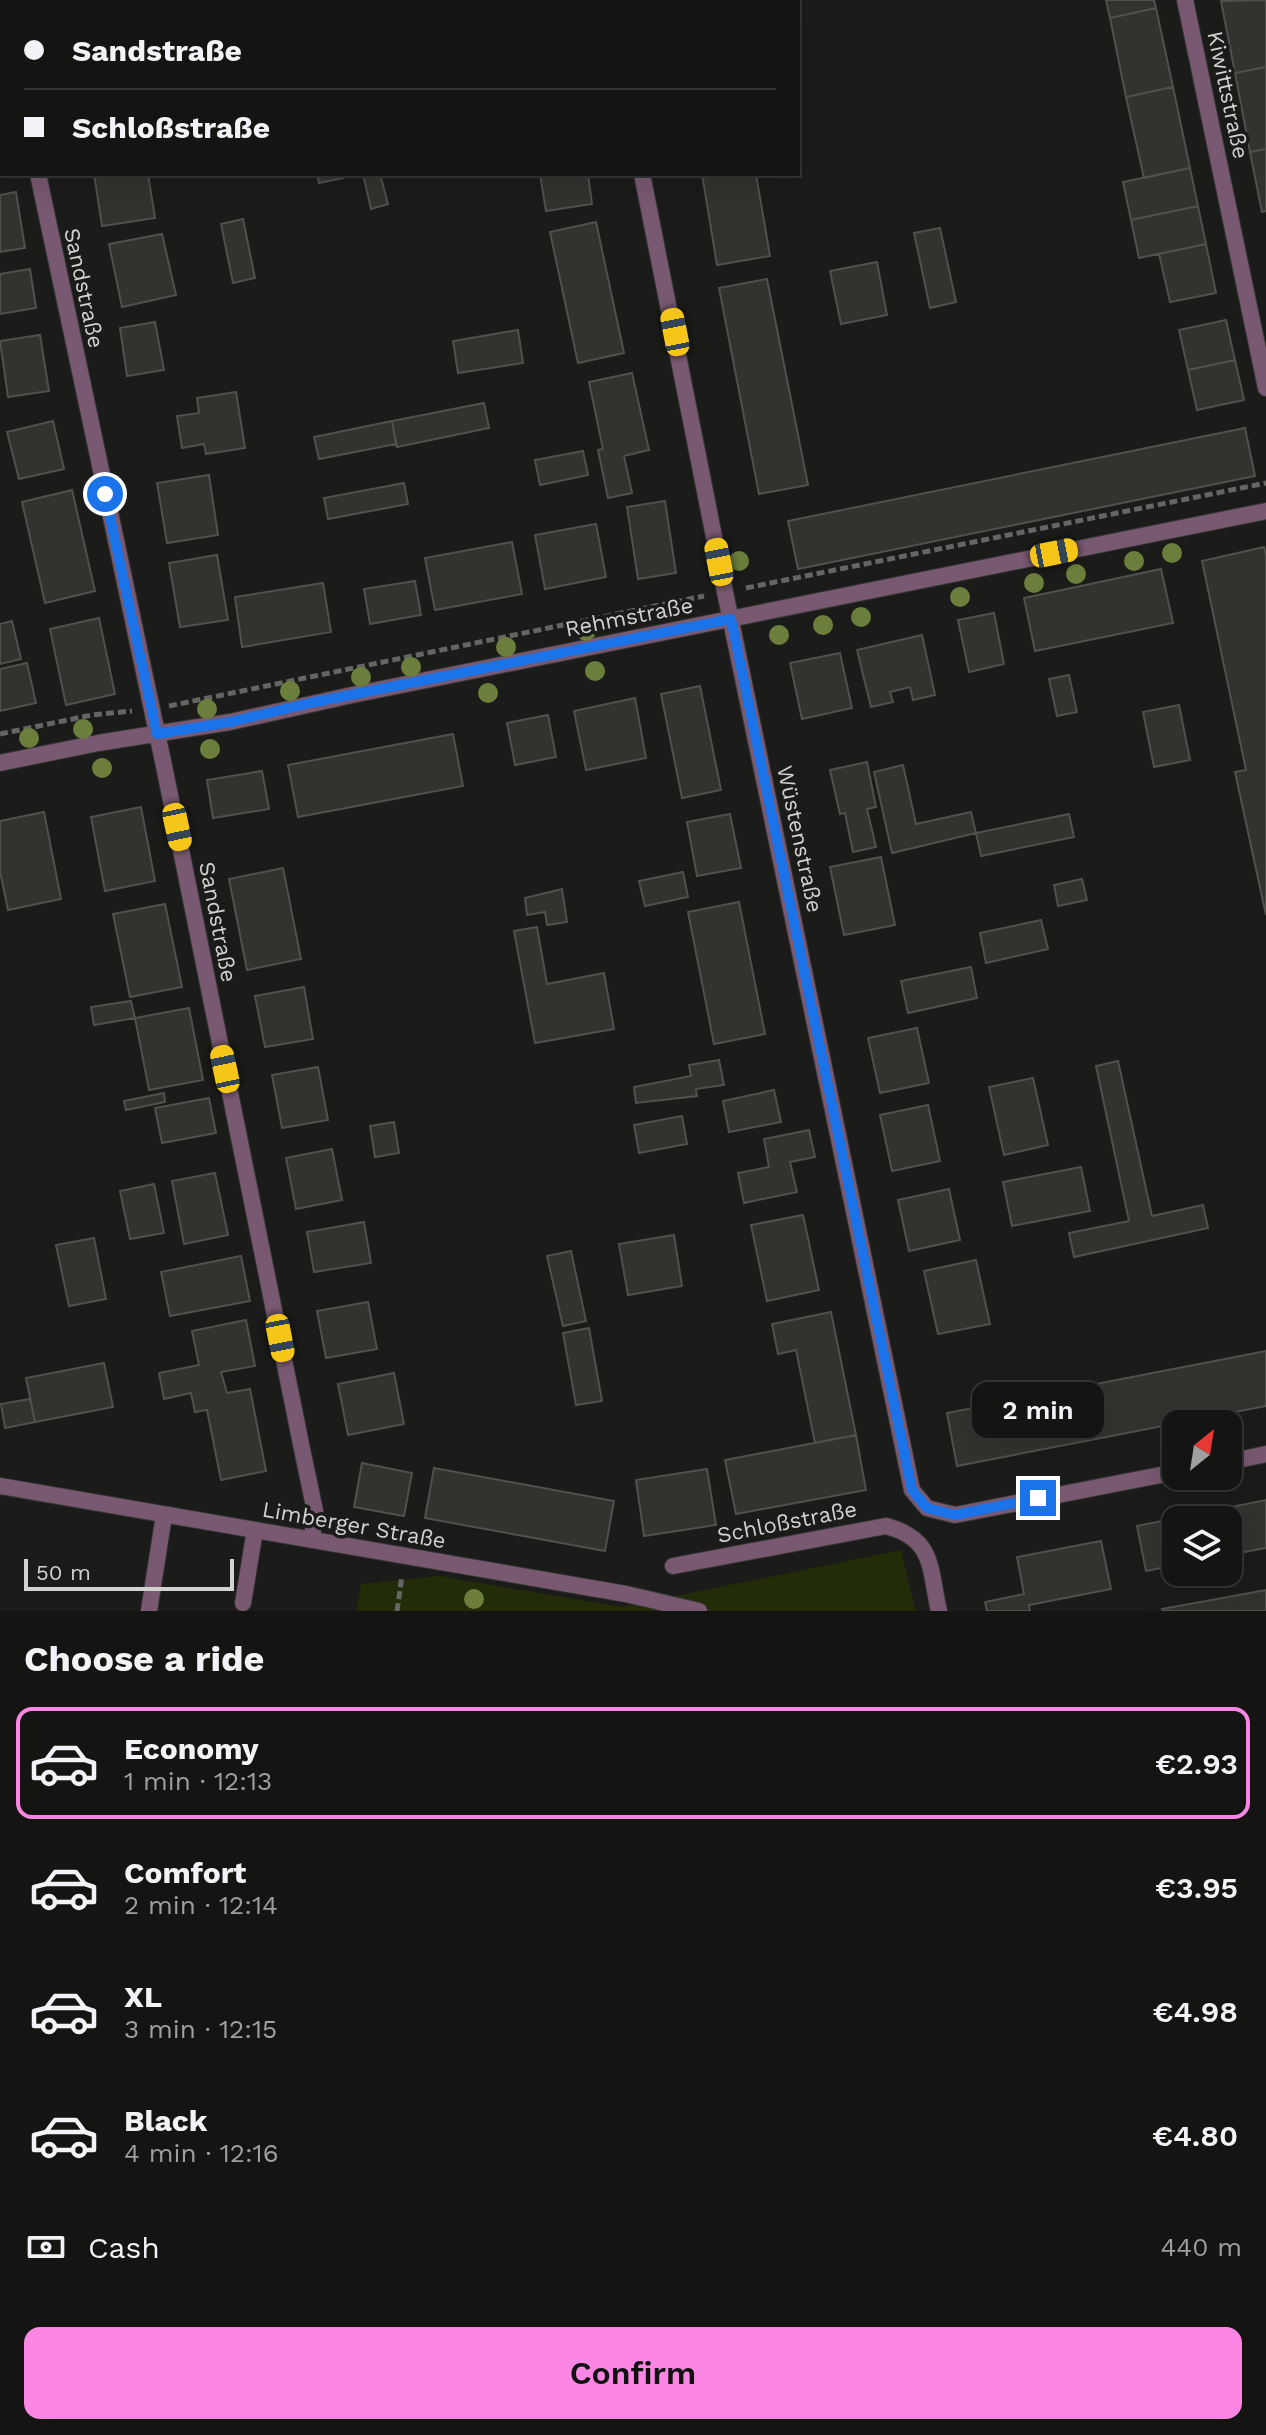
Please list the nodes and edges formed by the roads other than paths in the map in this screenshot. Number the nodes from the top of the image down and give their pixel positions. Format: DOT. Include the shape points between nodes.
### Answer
graph roads {
  1 [pos="1185,0"];
  2 [pos="38,176"];
  3 [pos="642,176"];
  4 [pos="1266,388"];
  5 [pos="1266,511"];
  6 [pos="731,619"];
  7 [pos="157,734"];
  8 [pos="0,763"];
  9 [pos="1266,1454"];
  10 [pos="1242,1459"];
  11 [pos="1162,1475"];
  12 [pos="0,1486"];
  13 [pos="164,1515"];
  14 [pos="255,1530"];
  15 [pos="312,1540"];
  16 [pos="673,1566"];
  17 [pos="243,1603"];
  18 [pos="149,1611"];
  19 [pos="699,1611"];
  20 [pos="939,1611"];
  1 -- 4 [label="street, Kiwittstraße"];
  2 -- 7 [label="street, Sandstraße"];
  3 -- 6 [label="street, Wüstenstraße"];
  5 -- 6 [label="street, Rehmstraße"];
  6 -- 7 [label="street, Rehmstraße"];
  6 -- 11 [label="street, Wüstenstraße" via="912,1490 927,1508 955,1515"];
  7 -- 8 [label="street, Rehmstraße"];
  7 -- 15 [label="street, Sandstraße" via="315,1511"];
  9 -- 10 [label="street"];
  12 -- 13 [label="street, Limberger Straße"];
  13 -- 14 [label="street, Limberger Straße"];
  13 -- 18 [label="street"];
  14 -- 15 [label="street, Limberger Straße"];
  14 -- 17 [label="street"];
  15 -- 19 [label="street, Limberger Straße"];
  16 -- 20 [label="street, Schloßstraße" via="886,1526 908,1532 924,1548"];
}
